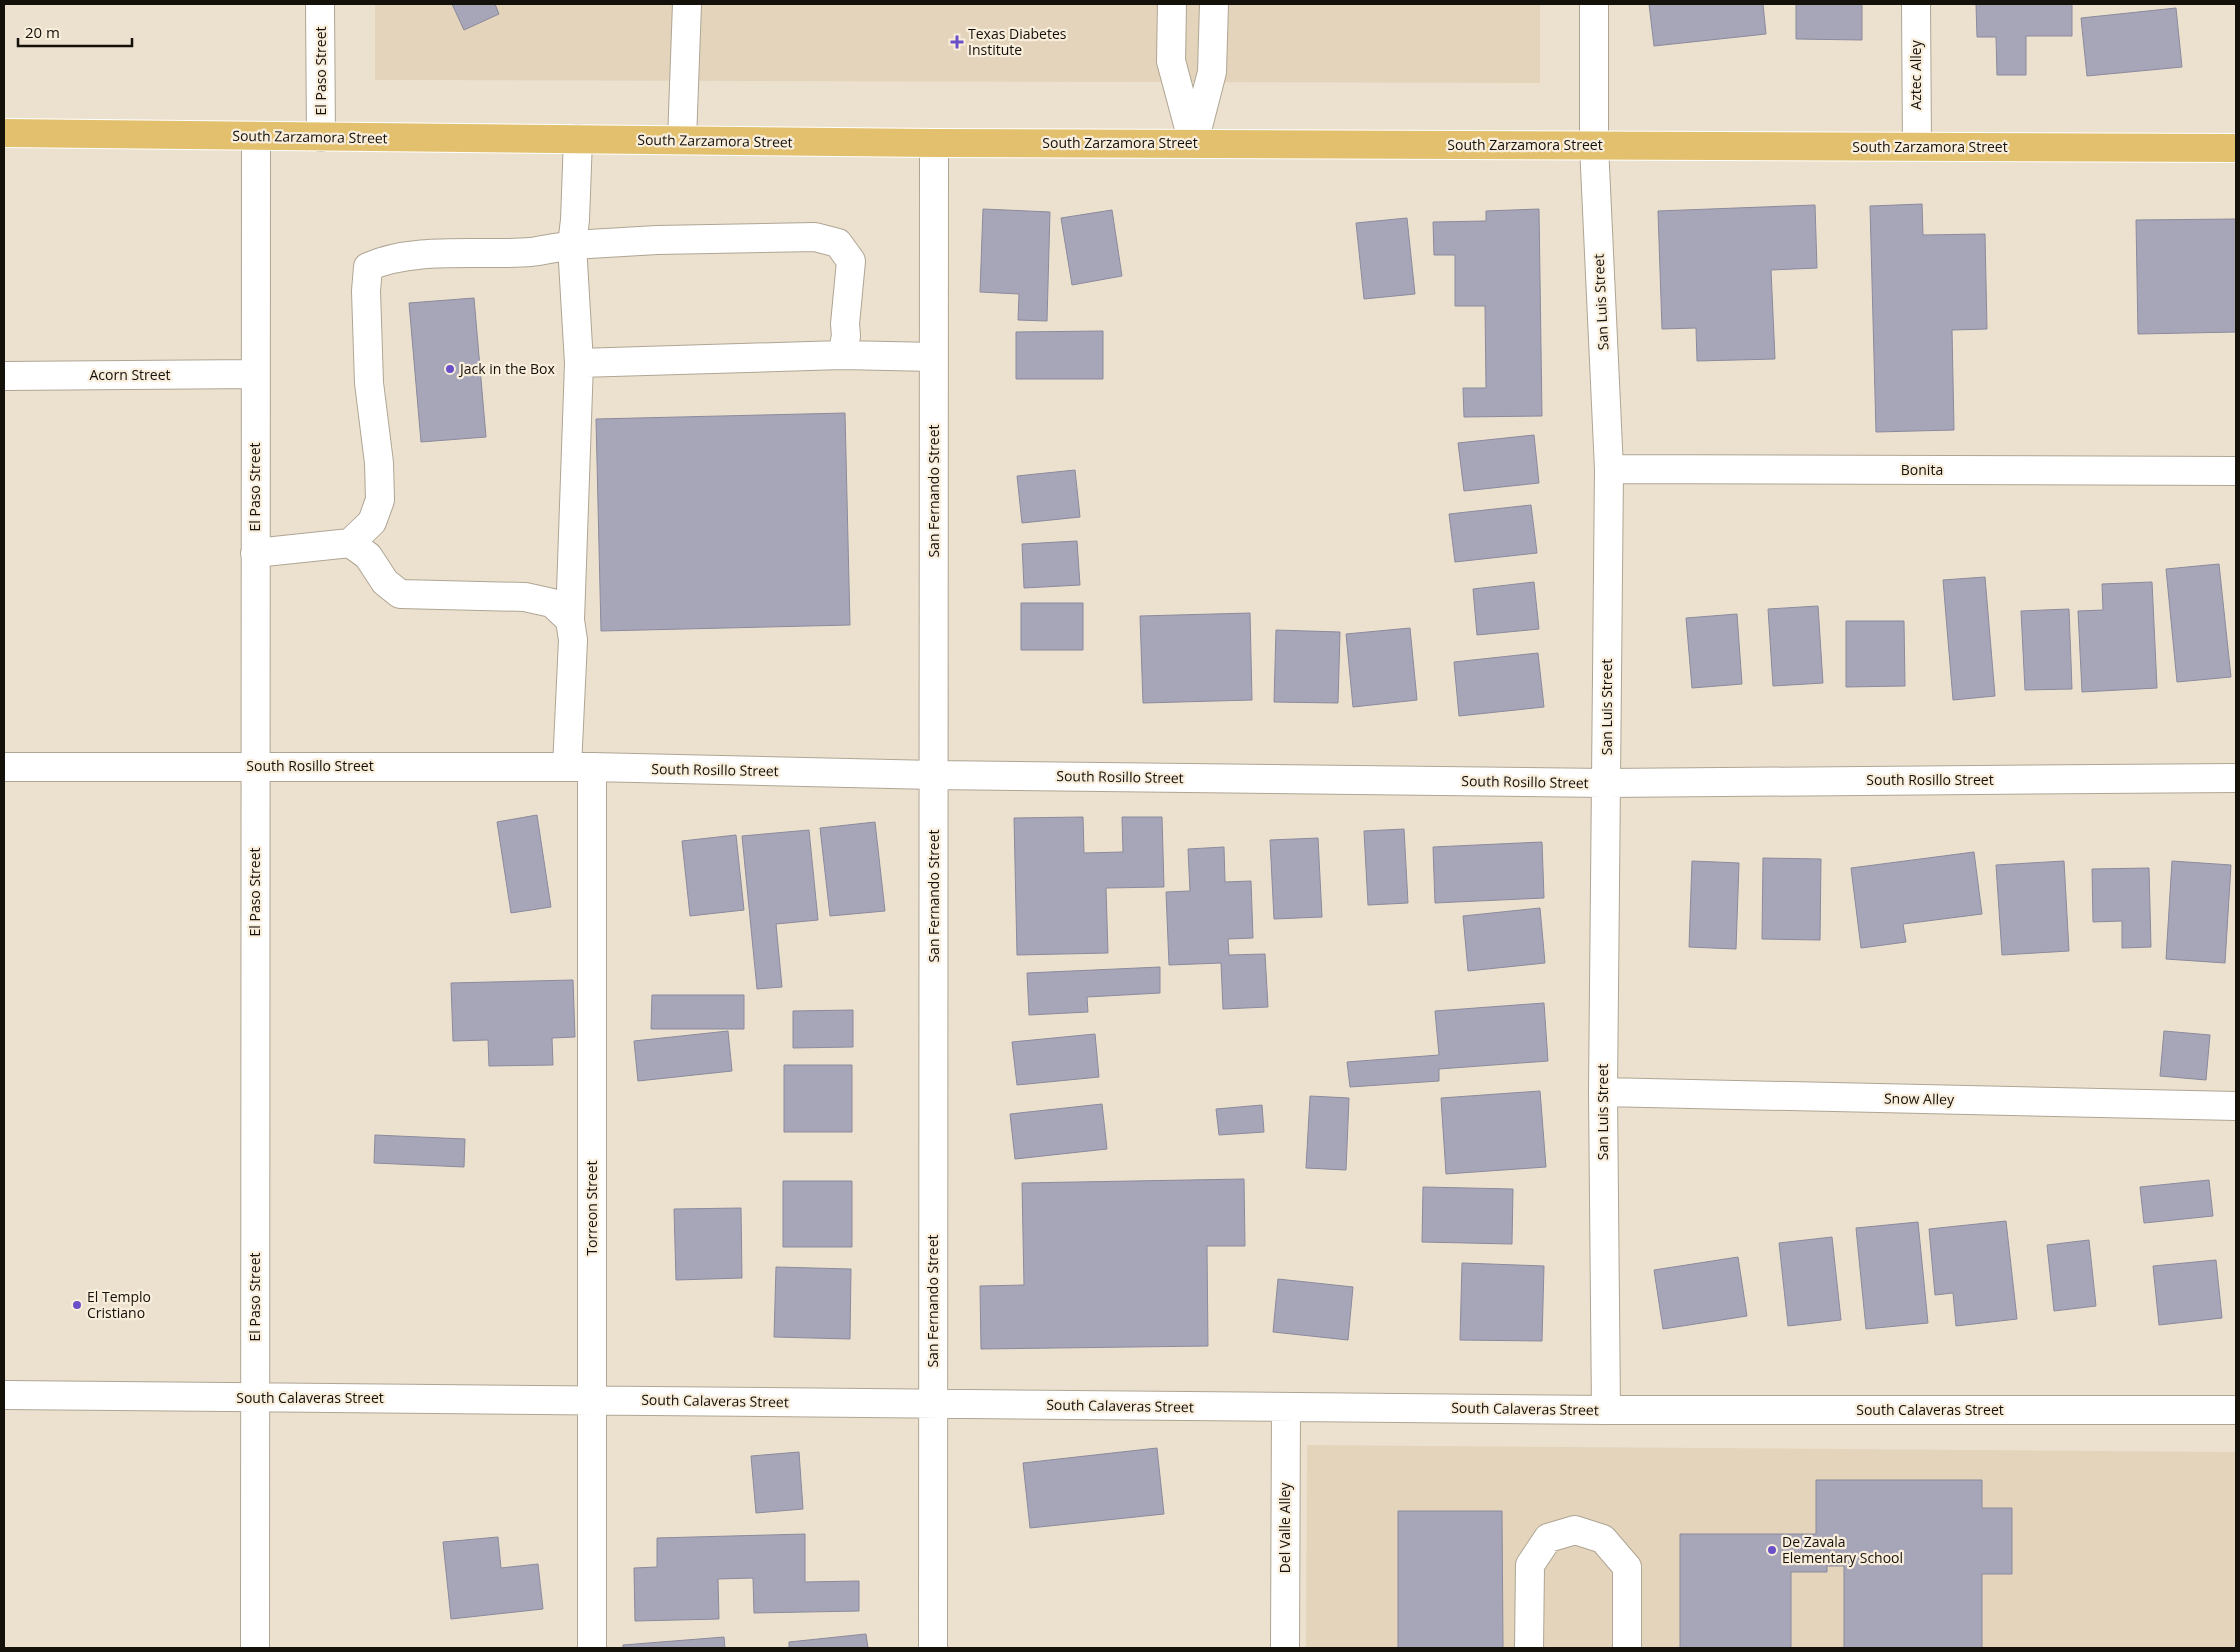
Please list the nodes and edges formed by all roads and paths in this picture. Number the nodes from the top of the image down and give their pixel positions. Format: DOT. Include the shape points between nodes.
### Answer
graph roads {
  1 [pos="320,4"];
  2 [pos="687,4"];
  3 [pos="1172,4"];
  4 [pos="1214,4"];
  5 [pos="1594,4"];
  6 [pos="1916,4"];
  7 [pos="4,133"];
  8 [pos="256,136"];
  9 [pos="321,137"];
  10 [pos="578,139"];
  11 [pos="682,140"];
  12 [pos="934,143"];
  13 [pos="1193,143"];
  14 [pos="1594,145"];
  15 [pos="1917,146"];
  16 [pos="2236,148"];
  17 [pos="572,244"];
  18 [pos="842,355"];
  19 [pos="934,357"];
  20 [pos="579,363"];
  21 [pos="255,374"];
  22 [pos="4,376"];
  23 [pos="1609,469"];
  24 [pos="2236,471"];
  25 [pos="350,543"];
  26 [pos="255,553"];
  27 [pos="570,620"];
  28 [pos="255,766"];
  29 [pos="4,767"];
  30 [pos="579,767"];
  31 [pos="934,775"];
  32 [pos="2236,778"];
  33 [pos="1606,783"];
  34 [pos="1603,1092"];
  35 [pos="2236,1106"];
  36 [pos="4,1395"];
  37 [pos="255,1398"];
  38 [pos="592,1400"];
  39 [pos="933,1404"];
  40 [pos="1286,1407"];
  41 [pos="1606,1410"];
  42 [pos="2236,1410"];
  43 [pos="255,1648"];
  44 [pos="592,1648"];
  45 [pos="933,1648"];
  46 [pos="1285,1648"];
  47 [pos="1529,1648"];
  48 [pos="1627,1648"];
  1 -- 9 [label="street, El Paso Street"];
  2 -- 11 [label="street"];
  3 -- 13 [label="street" via="1171,61"];
  4 -- 13 [label="street" via="1212,72"];
  5 -- 14 [label="street, San Luis Street"];
  6 -- 15 [label="street, Aztec Alley"];
  7 -- 8 [label="main road, South Zarzamora Street"];
  8 -- 9 [label="main road, South Zarzamora Street"];
  8 -- 21 [label="street, El Paso Street"];
  9 -- 10 [label="main road, South Zarzamora Street"];
  10 -- 11 [label="main road, South Zarzamora Street"];
  10 -- 17 [label="street, Torreon Street"];
  11 -- 12 [label="main road, South Zarzamora Street"];
  12 -- 13 [label="main road, South Zarzamora Street"];
  12 -- 19 [label="street, San Fernando Street"];
  13 -- 14 [label="main road, South Zarzamora Street"];
  14 -- 15 [label="main road, South Zarzamora Street"];
  14 -- 23 [label="street, San Luis Street"];
  15 -- 16 [label="main road, South Zarzamora Street"];
  17 -- 18 [label="street" via="814,237 838,243 851,261"];
  17 -- 20 [label="street, Torreon Street"];
  17 -- 25 [label="street" via="531,252 384,260 368,267 369,383 380,500 372,522"];
  18 -- 19 [label="street"];
  18 -- 20 [label="street"];
  19 -- 31 [label="street, San Fernando Street"];
  20 -- 27 [label="street, Torreon Street"];
  21 -- 22 [label="street, Acorn Street"];
  21 -- 26 [label="street, El Paso Street"];
  23 -- 24 [label="street, Bonita"];
  23 -- 33 [label="street, San Luis Street"];
  25 -- 26 [label="street"];
  25 -- 27 [label="street" via="368,556 386,582 400,594 525,597 552,603"];
  26 -- 28 [label="street, El Paso Street"];
  27 -- 30 [label="street, Torreon Street"];
  28 -- 29 [label="street, South Rosillo Street"];
  28 -- 30 [label="street, South Rosillo Street"];
  28 -- 37 [label="street, El Paso Street"];
  30 -- 31 [label="street, South Rosillo Street"];
  30 -- 38 [label="street, Torreon Street"];
  31 -- 33 [label="street, South Rosillo Street"];
  31 -- 39 [label="street, San Fernando Street"];
  32 -- 33 [label="street, South Rosillo Street"];
  33 -- 34 [label="street, San Luis Street"];
  34 -- 35 [label="street, Snow Alley"];
  34 -- 41 [label="street, San Luis Street"];
  36 -- 37 [label="street, South Calaveras Street"];
  37 -- 38 [label="street, South Calaveras Street"];
  37 -- 43 [label="street, El Paso Street"];
  38 -- 39 [label="street, South Calaveras Street"];
  38 -- 44 [label="street, Torreon Street"];
  39 -- 40 [label="street, South Calaveras Street"];
  39 -- 45 [label="street, San Fernando Street"];
  40 -- 41 [label="street, South Calaveras Street"];
  40 -- 46 [label="street, Del Valle Alley"];
  41 -- 42 [label="street, South Calaveras Street"];
  47 -- 48 [label="street" via="1530,1565 1548,1538 1575,1530 1603,1539 1627,1567"];
}
